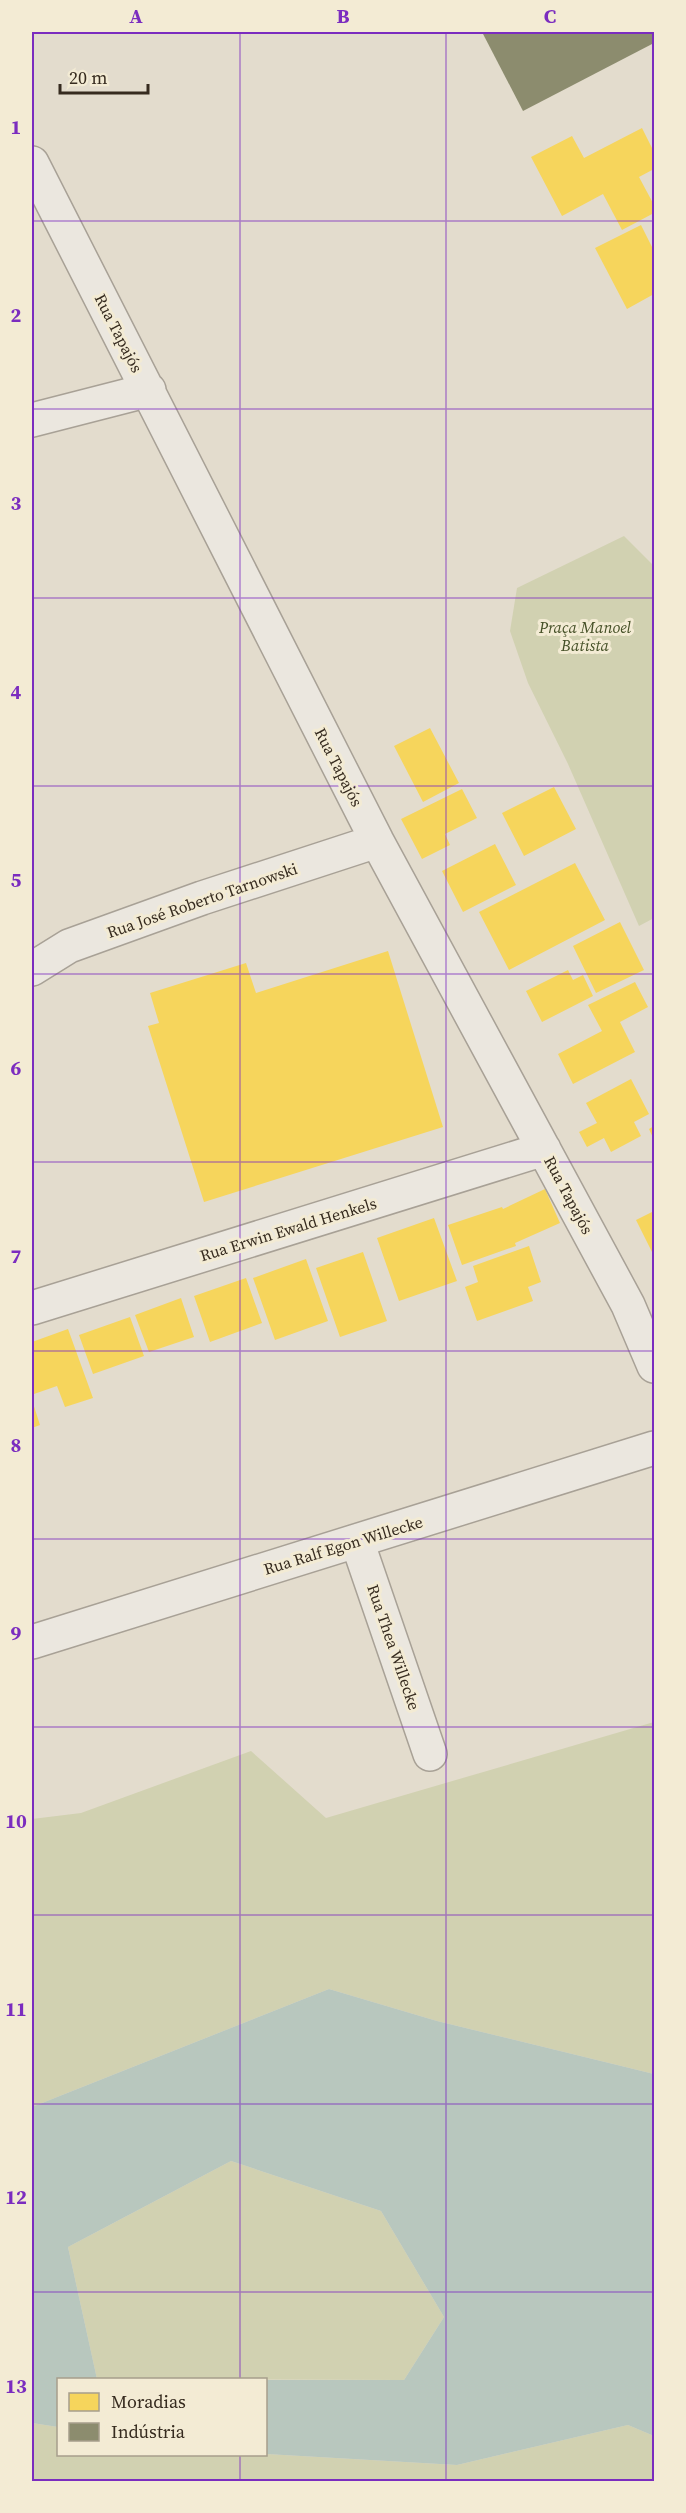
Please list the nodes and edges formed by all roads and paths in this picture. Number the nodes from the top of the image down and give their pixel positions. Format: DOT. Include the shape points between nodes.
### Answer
graph roads {
  1 [pos="32,163"];
  2 [pos="149,390"];
  3 [pos="32,420"];
  4 [pos="377,841"];
  5 [pos="32,969"];
  6 [pos="544,1149"];
  7 [pos="32,1308"];
  8 [pos="654,1366"];
  9 [pos="654,1448"];
  10 [pos="357,1541"];
  11 [pos="32,1642"];
  12 [pos="430,1754"];
  1 -- 2 [label="street, Rua Tapajós"];
  2 -- 3 [label="street"];
  2 -- 4 [label="street, Rua Tapajós"];
  4 -- 5 [label="street, Rua José Roberto Tarnowski" via="69,946"];
  4 -- 6 [label="street, Rua Tapajós"];
  6 -- 7 [label="street, Rua Erwin Ewald Henkels"];
  6 -- 8 [label="street, Rua Tapajós" via="628,1305"];
  9 -- 10 [label="street, Rua Ralf Egon Willecke"];
  10 -- 11 [label="street, Rua Ralf Egon Willecke"];
  10 -- 12 [label="street, Rua Thea Willecke"];
}
